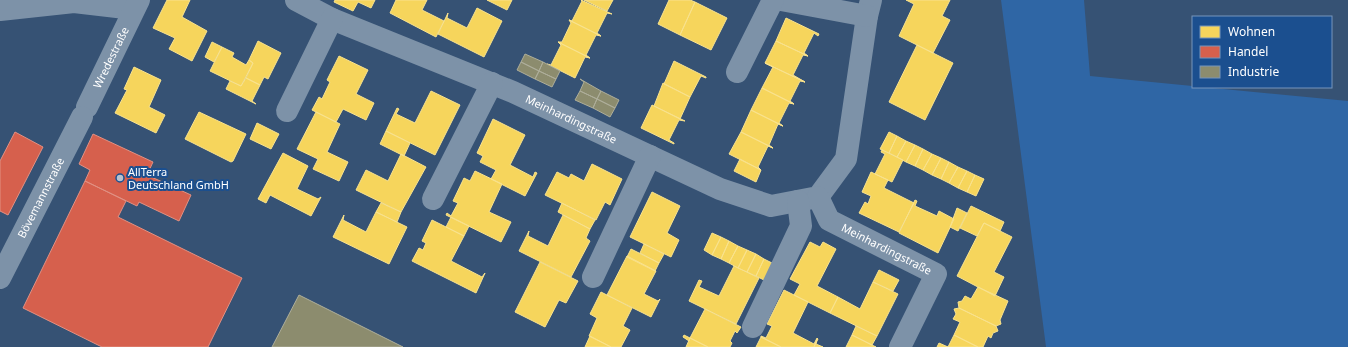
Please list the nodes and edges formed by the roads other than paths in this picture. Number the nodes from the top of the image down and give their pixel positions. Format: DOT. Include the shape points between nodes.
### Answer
graph roads {
  1 [pos="296,0"];
  2 [pos="773,0"];
  3 [pos="781,0"];
  4 [pos="136,5"];
  5 [pos="869,8"];
  6 [pos="0,10"];
  7 [pos="332,19"];
  8 [pos="737,72"];
  9 [pos="492,83"];
  10 [pos="286,111"];
  11 [pos="85,112"];
  12 [pos="650,156"];
  13 [pos="433,199"];
  14 [pos="808,199"];
  15 [pos="593,276"];
  16 [pos="0,278"];
  17 [pos="753,327"];
  18 [pos="900,347"];
  1 -- 7 [label="street, Meinhardingstraße"];
  2 -- 8 [label="street"];
  3 -- 5 [label="street"];
  4 -- 6 [label="street, Wredestraße" via="74,2"];
  4 -- 11 [label="street, Wredestraße"];
  5 -- 14 [label="street" via="846,159"];
  7 -- 9 [label="street, Meinhardingstraße"];
  7 -- 10 [label="street"];
  9 -- 12 [label="street, Meinhardingstraße"];
  9 -- 13 [label="street"];
  11 -- 16 [label="street, Bövemannstraße"];
  12 -- 14 [label="street, Meinhardingstraße" via="720,189 771,206"];
  12 -- 15 [label="street"];
  14 -- 17 [label="street" via="801,226"];
  14 -- 18 [label="street, Meinhardingstraße" via="829,220 936,274"];
}
